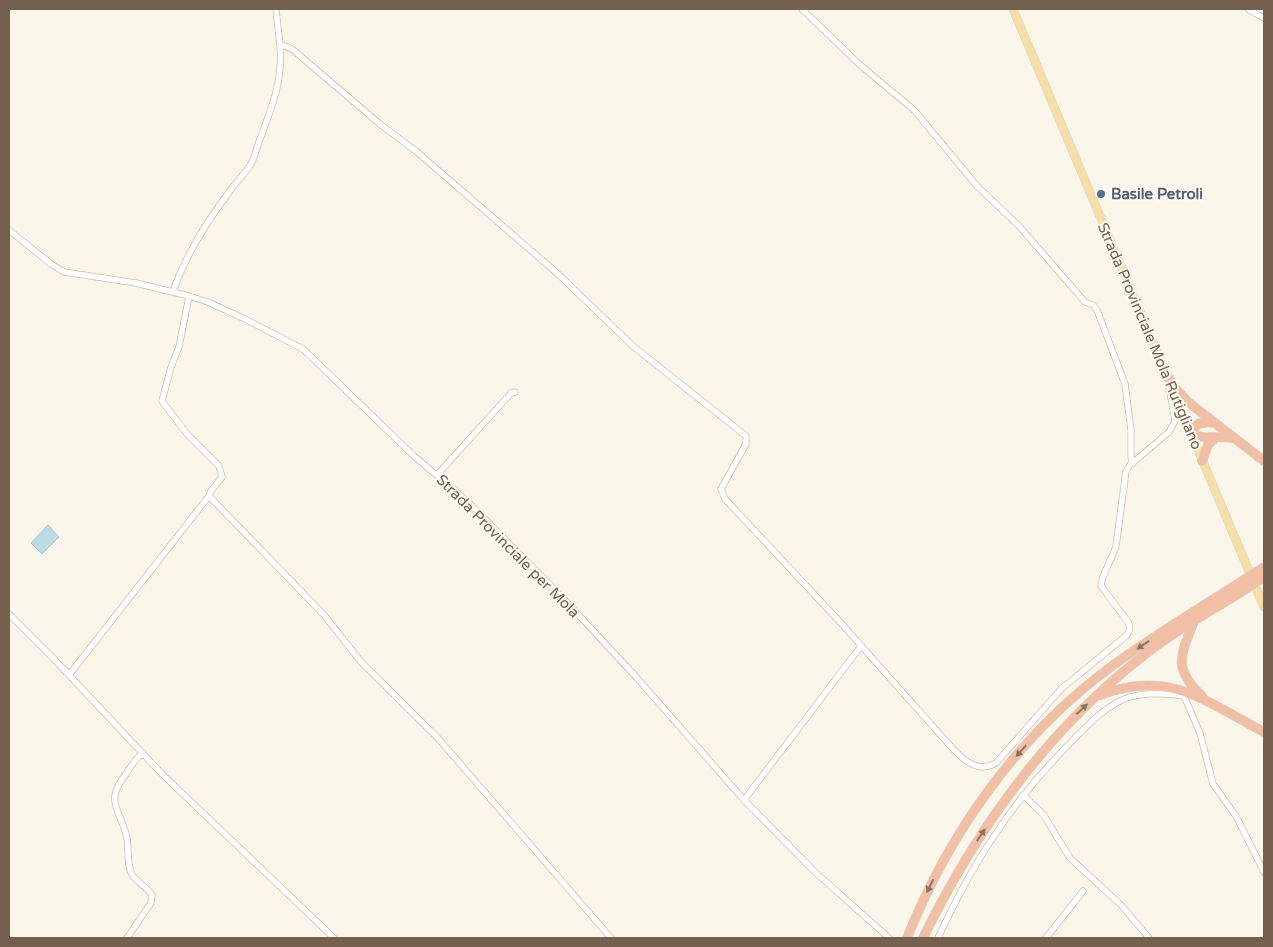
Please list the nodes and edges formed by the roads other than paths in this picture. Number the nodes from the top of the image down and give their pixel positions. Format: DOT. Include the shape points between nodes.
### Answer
graph roads {
  1 [pos="276,9"];
  2 [pos="802,9"];
  3 [pos="1013,9"];
  4 [pos="1248,9"];
  5 [pos="1264,18"];
  6 [pos="280,46"];
  7 [pos="9,230"];
  8 [pos="173,291"];
  9 [pos="189,296"];
  10 [pos="1168,377"];
  11 [pos="515,392"];
  12 [pos="1216,424"];
  13 [pos="1190,433"];
  14 [pos="1216,437"];
  15 [pos="1234,438"];
  16 [pos="1202,461"];
  17 [pos="1133,462"];
  18 [pos="1264,462"];
  19 [pos="437,474"];
  20 [pos="209,496"];
  21 [pos="1264,567"];
  22 [pos="1264,577"];
  23 [pos="1231,593"];
  24 [pos="1264,607"];
  25 [pos="9,614"];
  26 [pos="1194,621"];
  27 [pos="861,646"];
  28 [pos="69,675"];
  29 [pos="1095,697"];
  30 [pos="1206,699"];
  31 [pos="1262,729"];
  32 [pos="142,753"];
  33 [pos="1023,795"];
  34 [pos="744,800"];
  35 [pos="1264,872"];
  36 [pos="1084,891"];
  37 [pos="127,938"];
  38 [pos="334,938"];
  39 [pos="611,938"];
  40 [pos="889,938"];
  41 [pos="907,938"];
  42 [pos="923,938"];
  43 [pos="938,938"];
  44 [pos="1046,938"];
  45 [pos="1149,938"];
  1 -- 6 [label="street"];
  2 -- 17 [label="street" via="860,65 914,110 977,186 1019,226 1085,302 1098,310 1125,384"];
  3 -- 10 [label="main road, Strada Provinciale Mola Rutigliano"];
  4 -- 5 [label="street"];
  6 -- 8 [label="street" via="278,88 252,161 193,247"];
  6 -- 27 [label="street" via="292,49 417,152 585,298 634,347 746,436 746,444 721,489 722,494"];
  7 -- 8 [label="street, Strada Provinciale per Mola" via="64,272"];
  8 -- 9 [label="street, Strada Provinciale per Mola"];
  9 -- 19 [label="street, Strada Provinciale per Mola" via="245,319 303,349 414,456"];
  9 -- 20 [label="street" via="179,347 162,401 187,434 219,466 222,477"];
  10 -- 12 [label="highway" via="1188,402"];
  10 -- 13 [label="main road, Strada Provinciale Mola Rutigliano"];
  10 -- 17 [label="street" via="1173,426"];
  11 -- 19 [label="street"];
  12 -- 13 [label="highway" via="1198,424"];
  12 -- 15 [label="highway"];
  13 -- 14 [label="highway" via="1196,437"];
  13 -- 16 [label="main road, Strada Provinciale Mola Rutigliano"];
  14 -- 15 [label="highway"];
  14 -- 16 [label="highway" via="1208,445"];
  15 -- 18 [label="highway"];
  16 -- 24 [label="main road, Strada Provinciale Mola Rutigliano"];
  17 -- 27 [label="street" via="1126,471 1116,546 1101,581 1101,586 1128,622 1129,632 1061,689 996,763 984,768 958,754"];
  19 -- 34 [label="street, Strada Provinciale per Mola" via="561,596"];
  20 -- 28 [label="street"];
  20 -- 39 [label="street" via="324,615 362,663 441,741"];
  21 -- 23 [label="highway, bridge"];
  22 -- 23 [label="highway, bridge"];
  23 -- 26 [label="highway"];
  23 -- 41 [label="highway, one-way" via="1107,670 1038,732 968,818 940,865"];
  25 -- 28 [label="street"];
  26 -- 29 [label="highway" via="1144,655"];
  26 -- 30 [label="highway" via="1183,650 1182,668 1188,682"];
  27 -- 34 [label="street"];
  28 -- 32 [label="street"];
  29 -- 30 [label="highway" via="1141,684 1170,687"];
  42 -- 29 [label="highway, one-way" via="945,892 1001,804 1041,752"];
  30 -- 31 [label="highway"];
  32 -- 37 [label="street" via="119,782 114,794 127,838 133,875 152,895 151,903"];
  32 -- 38 [label="street"];
  33 -- 35 [label="street" via="1106,709 1125,699 1146,694 1184,696 1200,733 1212,784 1236,816"];
  33 -- 43 [label="street" via="982,854"];
  33 -- 45 [label="street" via="1043,814 1070,858 1121,905"];
  34 -- 40 [label="street, Strada Provinciale per Mola" via="816,872"];
  36 -- 44 [label="street"];
}
